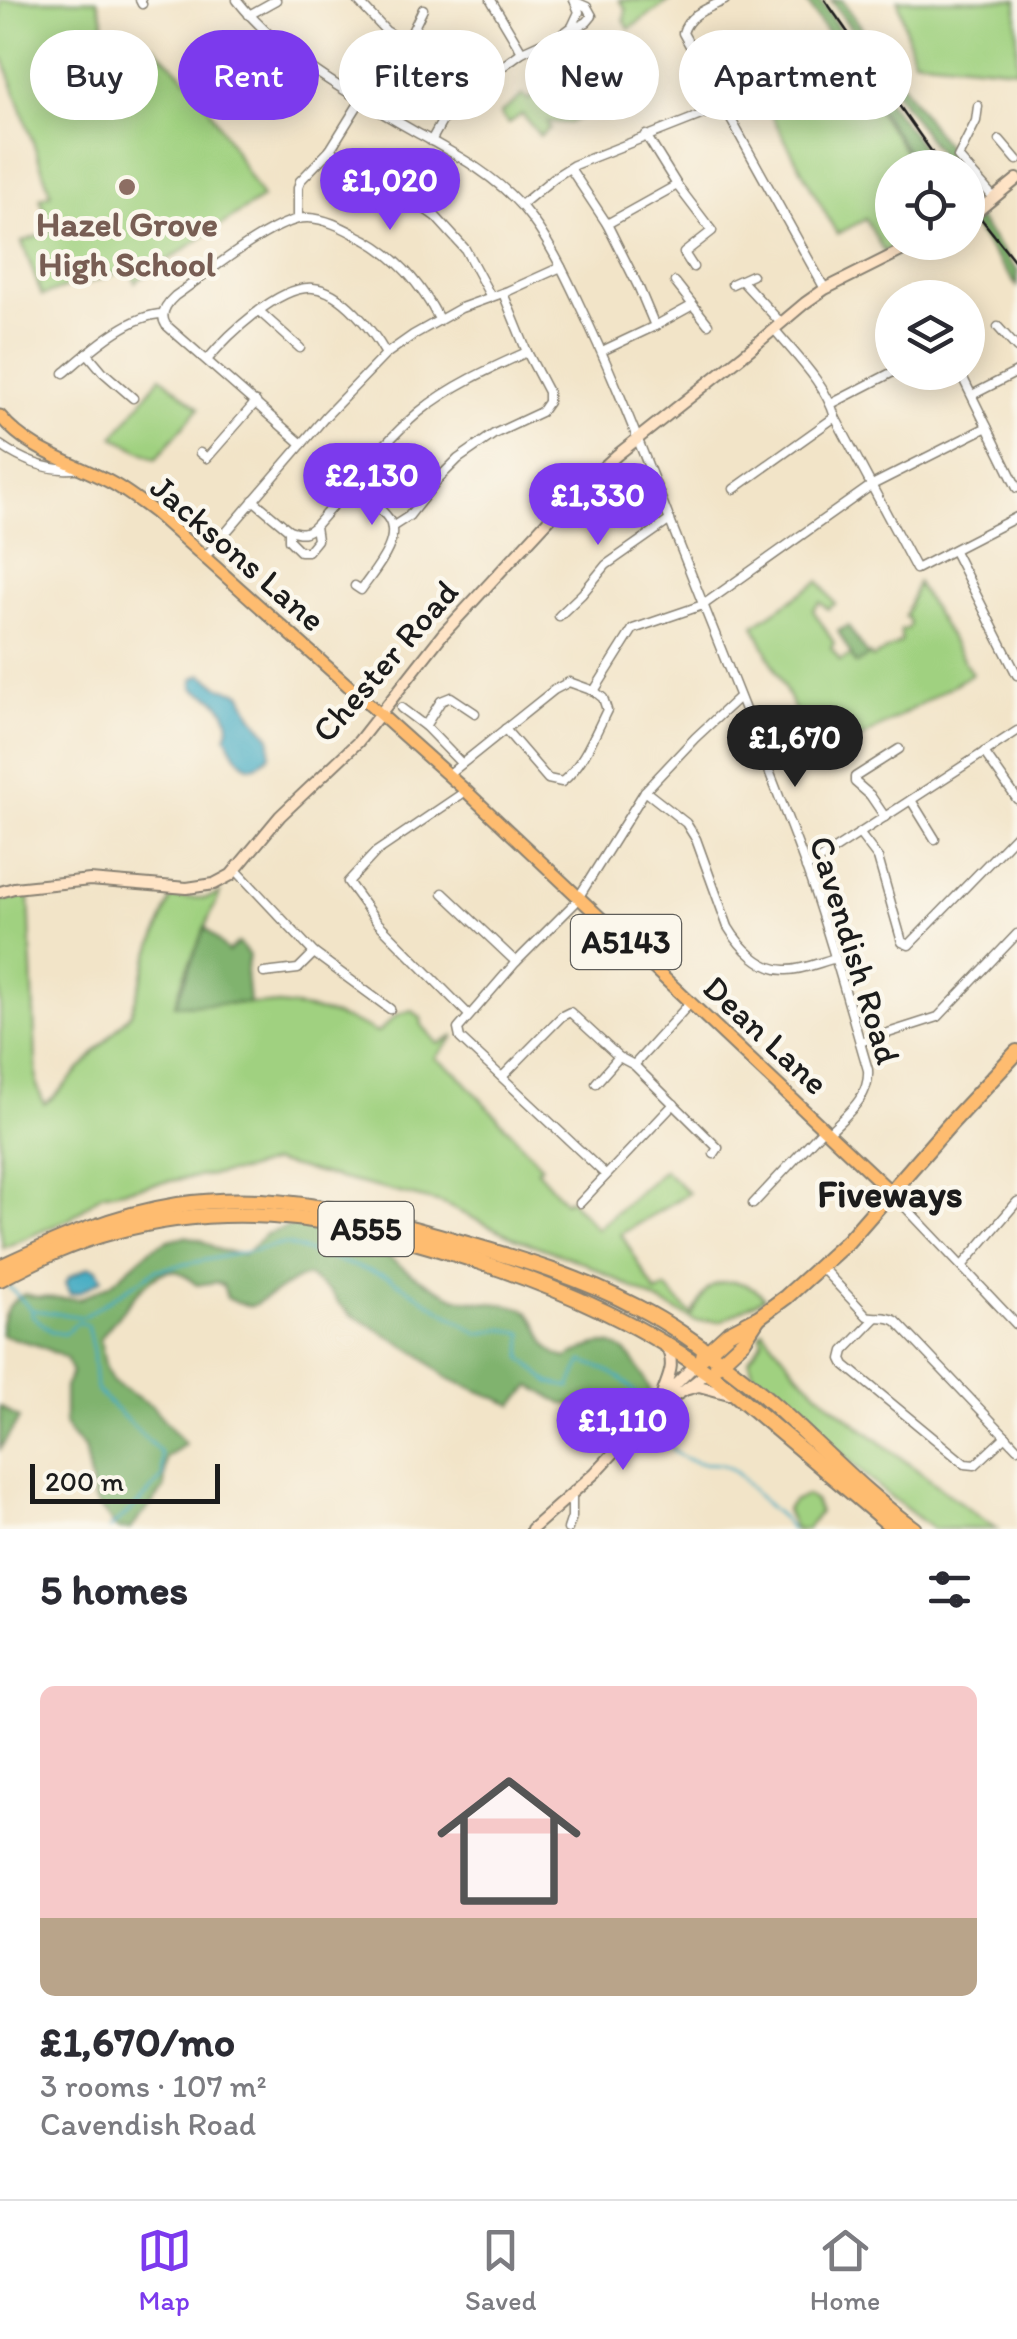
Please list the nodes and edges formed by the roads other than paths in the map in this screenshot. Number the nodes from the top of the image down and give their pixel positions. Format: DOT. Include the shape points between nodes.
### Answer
graph roads {
  1 [pos="237,0"];
  2 [pos="276,0"];
  3 [pos="357,0"];
  4 [pos="491,0"];
  5 [pos="574,0"];
  6 [pos="725,0"];
  7 [pos="423,9"];
  8 [pos="249,15"];
  9 [pos="386,30"];
  10 [pos="412,30"];
  11 [pos="684,30"];
  12 [pos="522,52"];
  13 [pos="505,65"];
  14 [pos="339,84"];
  15 [pos="978,106"];
  16 [pos="349,120"];
  17 [pos="396,120"];
  18 [pos="444,120"];
  19 [pos="686,120"];
  20 [pos="732,120"];
  21 [pos="646,135"];
  22 [pos="431,140"];
  23 [pos="1000,140"];
  24 [pos="330,150"];
  25 [pos="1017,160"];
  26 [pos="570,168"];
  27 [pos="1016,182"];
  28 [pos="677,185"];
  29 [pos="994,198"];
  30 [pos="985,205"];
  31 [pos="521,206"];
  32 [pos="298,219"];
  33 [pos="608,224"];
  34 [pos="883,260"];
  35 [pos="561,267"];
  36 [pos="693,267"];
  37 [pos="752,275"];
  38 [pos="675,282"];
  39 [pos="824,289"];
  40 [pos="503,293"];
  41 [pos="491,297"];
  42 [pos="692,304"];
  43 [pos="260,312"];
  44 [pos="163,314"];
  45 [pos="439,319"];
  46 [pos="708,324"];
  47 [pos="655,326"];
  48 [pos="777,326"];
  49 [pos="998,327"];
  50 [pos="300,348"];
  51 [pos="1017,348"];
  52 [pos="602,351"];
  53 [pos="527,352"];
  54 [pos="87,353"];
  55 [pos="386,354"];
  56 [pos="207,360"];
  57 [pos="1017,372"];
  58 [pos="64,373"];
  59 [pos="875,381"];
  60 [pos="969,390"];
  61 [pos="972,395"];
  62 [pos="133,398"];
  63 [pos="256,402"];
  64 [pos="831,404"];
  65 [pos="0,416"];
  66 [pos="836,416"];
  67 [pos="986,427"];
  68 [pos="638,438"];
  69 [pos="302,444"];
  70 [pos="0,445"];
  71 [pos="200,453"];
  72 [pos="80,468"];
  73 [pos="352,485"];
  74 [pos="872,485"];
  75 [pos="734,488"];
  76 [pos="1017,488"];
  77 [pos="253,500"];
  78 [pos="1017,517"];
  79 [pos="670,520"];
  80 [pos="315,526"];
  81 [pos="392,527"];
  82 [pos="289,530"];
  83 [pos="954,551"];
  84 [pos="204,558"];
  85 [pos="361,590"];
  86 [pos="703,605"];
  87 [pos="559,616"];
  88 [pos="1017,675"];
  89 [pos="594,691"];
  90 [pos="739,697"];
  91 [pos="402,708"];
  92 [pos="475,713"];
  93 [pos="380,714"];
  94 [pos="425,726"];
  95 [pos="505,729"];
  96 [pos="1017,731"];
  97 [pos="899,748"];
  98 [pos="984,752"];
  99 [pos="462,763"];
  100 [pos="448,775"];
  101 [pos="466,791"];
  102 [pos="645,791"];
  103 [pos="1017,799"];
  104 [pos="911,800"];
  105 [pos="885,817"];
  106 [pos="860,834"];
  107 [pos="1017,834"];
  108 [pos="935,839"];
  109 [pos="806,868"];
  110 [pos="236,870"];
  111 [pos="0,892"];
  112 [pos="443,893"];
  113 [pos="580,898"];
  114 [pos="1017,934"];
  115 [pos="314,952"];
  116 [pos="836,958"];
  117 [pos="516,962"];
  118 [pos="264,974"];
  119 [pos="691,1002"];
  120 [pos="390,1010"];
  121 [pos="470,1015"];
  122 [pos="860,1042"];
  123 [pos="1017,1052"];
  124 [pos="619,1057"];
  125 [pos="634,1065"];
  126 [pos="502,1076"];
  127 [pos="596,1083"];
  128 [pos="674,1104"];
  129 [pos="827,1130"];
  130 [pos="714,1154"];
  131 [pos="606,1175"];
  132 [pos="892,1193"];
  133 [pos="1017,1202"];
  134 [pos="580,1203"];
  135 [pos="753,1204"];
  136 [pos="962,1266"];
  137 [pos="9,1267"];
  138 [pos="821,1267"];
  139 [pos="0,1279"];
  140 [pos="583,1284"];
  141 [pos="876,1318"];
  142 [pos="757,1320"];
  143 [pos="1017,1325"];
  144 [pos="673,1328"];
  145 [pos="728,1332"];
  146 [pos="743,1340"];
  147 [pos="663,1343"];
  148 [pos="708,1362"];
  149 [pos="746,1381"];
  150 [pos="685,1390"];
  151 [pos="740,1397"];
  152 [pos="658,1405"];
  153 [pos="1006,1436"];
  154 [pos="1017,1448"];
  155 [pos="817,1464"];
  156 [pos="572,1495"];
  157 [pos="532,1529"];
  158 [pos="568,1529"];
  159 [pos="895,1529"];
  160 [pos="914,1529"];
  1 -- 8 [label="street, Cavendish Road"];
  2 -- 8 [label="street"];
  3 -- 9 [label="street"];
  4 -- 12 [label="street"];
  5 -- 12 [label="street" via="588,7 587,22"];
  6 -- 11 [label="street" via="694,16"];
  7 -- 10 [label="street"];
  8 -- 14 [label="street, Cavendish Road"];
  12 -- 13 [label="street"];
  15 -- 29 [label="street" via="958,156"];
  16 -- 24 [label="street"];
  17 -- 22 [label="street, Cavendish Road"];
  18 -- 22 [label="street"];
  19 -- 21 [label="street"];
  20 -- 39 [label="street"];
  21 -- 26 [label="street"];
  21 -- 28 [label="street"];
  22 -- 31 [label="street, Cavendish Road"];
  23 -- 25 [label="street"];
  24 -- 32 [label="street" via="300,182"];
  24 -- 41 [label="street" via="436,216 465,249"];
  26 -- 31 [label="street"];
  26 -- 33 [label="street"];
  27 -- 29 [label="street"];
  28 -- 33 [label="street"];
  28 -- 36 [label="street" via="712,231 682,250"];
  29 -- 30 [label="street"];
  31 -- 35 [label="street, Cavendish Road"];
  32 -- 44 [label="street" via="191,285"];
  32 -- 45 [label="street" via="340,226 388,254 417,282"];
  33 -- 47 [label="street"];
  34 -- 39 [label="street, Chester Road"];
  35 -- 40 [label="street"];
  35 -- 52 [label="street, Cavendish Road"];
  37 -- 48 [label="street" via="737,283"];
  38 -- 42 [label="street"];
  39 -- 48 [label="street, Chester Road"];
  40 -- 41 [label="street"];
  40 -- 53 [label="street"];
  41 -- 45 [label="street"];
  42 -- 46 [label="street"];
  42 -- 47 [label="street"];
  43 -- 50 [label="street"];
  43 -- 55 [label="street" via="290,293 317,288 341,300"];
  43 -- 56 [label="street"];
  44 -- 54 [label="street" via="149,314"];
  44 -- 56 [label="street" via="166,325"];
  45 -- 55 [label="street"];
  47 -- 52 [label="street"];
  48 -- 64 [label="street"];
  48 -- 68 [label="street, Chester Road"];
  49 -- 51 [label="street"];
  52 -- 68 [label="street, Cavendish Road"];
  53 -- 73 [label="street" via="420,412"];
  53 -- 81 [label="street" via="548,392 542,412 458,460"];
  54 -- 58 [label="street"];
  54 -- 62 [label="street"];
  55 -- 69 [label="street"];
  56 -- 63 [label="street"];
  57 -- 61 [label="street"];
  59 -- 64 [label="street"];
  60 -- 61 [label="street"];
  61 -- 67 [label="street"];
  63 -- 69 [label="street"];
  63 -- 71 [label="street" via="206,458"];
  64 -- 66 [label="street"];
  65 -- 72 [label="main road, Jacksons Lane / A5143" via="37,448"];
  66 -- 74 [label="street"];
  66 -- 75 [label="street"];
  67 -- 74 [label="street"];
  67 -- 76 [label="street"];
  68 -- 79 [label="street, Cavendish Road"];
  68 -- 93 [label="street, Chester Road" via="507,562"];
  69 -- 77 [label="street"];
  70 -- 72 [label="street" via="52,468"];
  72 -- 84 [label="main road, Jacksons Lane / A5143" via="130,494"];
  73 -- 80 [label="street"];
  73 -- 81 [label="street"];
  74 -- 83 [label="street" via="916,568"];
  74 -- 86 [label="street"];
  77 -- 82 [label="street"];
  77 -- 84 [label="street"];
  78 -- 83 [label="street"];
  79 -- 86 [label="street, Cavendish Road"];
  79 -- 87 [label="street" via="606,565"];
  80 -- 82 [label="street" via="299,534"];
  80 -- 82 [label="street" via="317,540 304,552 289,540"];
  81 -- 85 [label="street" via="390,544"];
  83 -- 88 [label="street"];
  84 -- 93 [label="main road, Jacksons Lane / A5143"];
  86 -- 89 [label="street" via="633,630"];
  86 -- 90 [label="street, Cavendish Road"];
  89 -- 95 [label="street" via="569,682"];
  89 -- 95 [label="street" via="607,710 562,782 548,779"];
  90 -- 102 [label="street"];
  90 -- 109 [label="street, Cavendish Road"];
  91 -- 94 [label="street"];
  92 -- 94 [label="street" via="452,697"];
  93 -- 100 [label="main road, Dean Lane / A5143"];
  93 -- 110 [label="street, Chester Road"];
  94 -- 99 [label="street"];
  95 -- 99 [label="street"];
  96 -- 98 [label="street"];
  97 -- 105 [label="street" via="855,776"];
  98 -- 103 [label="street"];
  98 -- 104 [label="street"];
  99 -- 100 [label="street"];
  100 -- 101 [label="main road, Dean Lane / A5143"];
  101 -- 113 [label="main road, Dean Lane / A5143"];
  101 -- 121 [label="street" via="376,852 348,882"];
  102 -- 113 [label="street"];
  102 -- 116 [label="street" via="686,823 728,927 750,953 781,970"];
  104 -- 105 [label="street"];
  104 -- 108 [label="street"];
  105 -- 106 [label="street"];
  106 -- 107 [label="street" via="878,858 902,942 910,945"];
  106 -- 109 [label="street"];
  109 -- 116 [label="street, Cavendish Road"];
  110 -- 111 [label="street, Chester Road" via="214,884 187,888 90,880"];
  110 -- 115 [label="street"];
  112 -- 117 [label="street"];
  113 -- 117 [label="street"];
  113 -- 119 [label="main road, Dean Lane / A5143"];
  114 -- 122 [label="street" via="938,1017"];
  115 -- 118 [label="street" via="298,969"];
  115 -- 120 [label="street"];
  116 -- 122 [label="street, Cavendish Road"];
  117 -- 121 [label="street"];
  119 -- 125 [label="street"];
  119 -- 129 [label="main road, Dean Lane / A5143"];
  121 -- 126 [label="street" via="458,1029 460,1038"];
  122 -- 129 [label="street, Cavendish Road" via="868,1088"];
  123 -- 132 [label="highway"];
  124 -- 125 [label="street"];
  124 -- 126 [label="street" via="570,1012"];
  124 -- 127 [label="street"];
  125 -- 128 [label="street"];
  126 -- 131 [label="street"];
  128 -- 130 [label="street" via="718,1148"];
  128 -- 131 [label="street"];
  129 -- 132 [label="main road, Dean Lane / A5143"];
  129 -- 135 [label="street"];
  131 -- 134 [label="street"];
  132 -- 136 [label="street"];
  132 -- 138 [label="highway"];
  133 -- 136 [label="street"];
  136 -- 143 [label="street"];
  137 -- 139 [label="highway, A555"];
  137 -- 140 [label="highway, A555" via="71,1234 142,1212 257,1200 364,1215"];
  137 -- 147 [label="highway, A555" via="146,1224 223,1214 286,1215 394,1236 518,1274"];
  138 -- 141 [label="street"];
  138 -- 142 [label="highway"];
  140 -- 144 [label="highway, A555"];
  140 -- 148 [label="highway"];
  141 -- 153 [label="street" via="896,1321"];
  141 -- 153 [label="street" via="844,1351 845,1365 965,1464 975,1465"];
  142 -- 145 [label="highway"];
  142 -- 146 [label="highway"];
  142 -- 148 [label="highway"];
  144 -- 145 [label="highway" via="699,1335"];
  144 -- 148 [label="highway, A555"];
  145 -- 148 [label="highway"];
  146 -- 148 [label="highway"];
  146 -- 149 [label="highway" via="739,1362"];
  147 -- 148 [label="highway, A555"];
  147 -- 152 [label="street" via="672,1368"];
  148 -- 149 [label="highway, A555"];
  148 -- 150 [label="street"];
  148 -- 151 [label="highway, A555"];
  148 -- 152 [label="street"];
  148 -- 155 [label="highway" via="770,1412"];
  149 -- 160 [label="highway, A555"];
  150 -- 151 [label="street" via="699,1386"];
  150 -- 152 [label="street"];
  151 -- 155 [label="highway, A555"];
  152 -- 156 [label="street"];
  153 -- 154 [label="street"];
  155 -- 159 [label="highway, A555"];
  156 -- 157 [label="street"];
  156 -- 158 [label="street"];
}
